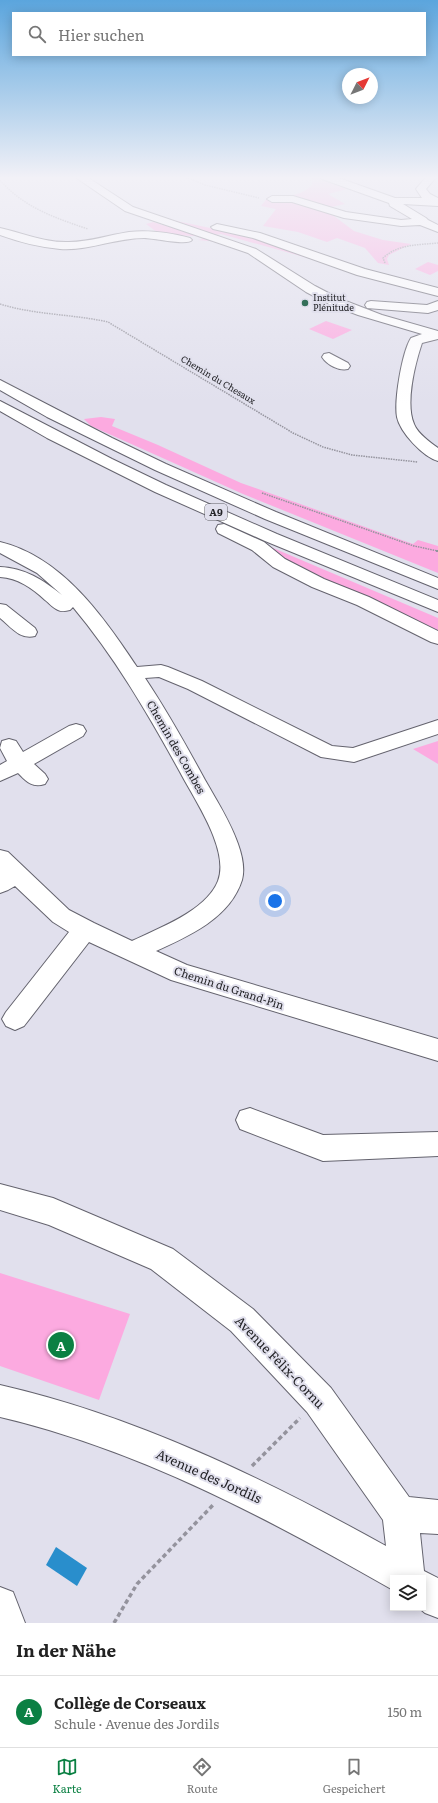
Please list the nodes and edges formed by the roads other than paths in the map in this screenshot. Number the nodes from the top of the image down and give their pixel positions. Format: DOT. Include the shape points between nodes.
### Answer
graph roads {
  1 [pos="255,253"];
  2 [pos="278,253"];
  3 [pos="307,253"];
  4 [pos="272,263"];
  5 [pos="362,272"];
  6 [pos="293,291"];
  7 [pos="438,292"];
  8 [pos="314,296"];
  9 [pos="438,305"];
  10 [pos="437,334"];
  11 [pos="329,357"];
  12 [pos="343,366"];
  13 [pos="0,384"];
  14 [pos="0,405"];
  15 [pos="438,456"];
  16 [pos="224,529"];
  17 [pos="0,547"];
  18 [pos="0,572"];
  19 [pos="438,584"];
  20 [pos="438,607"];
  21 [pos="0,609"];
  22 [pos="98,625"];
  23 [pos="28,632"];
  24 [pos="438,638"];
  25 [pos="132,673"];
  26 [pos="438,727"];
  27 [pos="64,737"];
  28 [pos="9,746"];
  29 [pos="19,763"];
  30 [pos="0,774"];
  31 [pos="37,779"];
  32 [pos="5,872"];
  33 [pos="85,930"];
  34 [pos="131,952"];
  35 [pos="15,1019"];
  36 [pos="438,1050"];
  37 [pos="250,1120"];
  38 [pos="438,1144"];
  39 [pos="0,1196"];
  40 [pos="0,1401"];
  41 [pos="400,1514"];
  42 [pos="438,1517"];
  43 [pos="401,1575"];
  44 [pos="407,1575"];
  45 [pos="426,1591"];
  46 [pos="438,1600"];
  47 [pos="0,1605"];
  48 [pos="7,1623"];
  1 -- 4 [label="main road"];
  2 -- 5 [label="main road" via="349,273"];
  3 -- 5 [label="main road"];
  4 -- 6 [label="main road" via="266,267 270,273"];
  4 -- 8 [label="main road"];
  5 -- 7 [label="main road"];
  8 -- 9 [label="main road" via="334,296 377,306 428,309"];
  8 -- 10 [label="main road" via="334,309 347,306"];
  10 -- 15 [label="main road" via="416,341 402,399 405,423 423,444"];
  11 -- 12 [label="main road"];
  13 -- 19 [label="main road, A9" via="135,456 243,504"];
  14 -- 20 [label="main road, A9" via="72,445 169,491"];
  16 -- 24 [label="main road" via="258,546 279,563 318,583 363,601"];
  17 -- 22 [label="main road, Chemin des Combes" via="42,569 64,587"];
  18 -- 22 [label="main road" via="24,577 52,595 80,618"];
  21 -- 23 [label="main road"];
  22 -- 25 [label="main road, Chemin des Combes"];
  25 -- 26 [label="main road" via="161,671 328,752 354,755"];
  25 -- 34 [label="main road, Chemin des Combes" via="219,824 229,847 230,880 214,906 192,921"];
  27 -- 29 [label="main road"];
  28 -- 29 [label="main road"];
  29 -- 30 [label="main road"];
  29 -- 31 [label="main road"];
  32 -- 33 [label="main road, Chemin du Grand-Pin" via="61,916"];
  33 -- 34 [label="main road, Chemin du Grand-Pin"];
  33 -- 35 [label="main road"];
  34 -- 36 [label="main road, Chemin du Grand-Pin" via="180,973"];
  37 -- 38 [label="main road" via="323,1148"];
  39 -- 41 [label="main road, Avenue Félix-Cornu" via="53,1212 162,1259 242,1320 319,1400"];
  40 -- 43 [label="main road, Avenue des Jordils" via="126,1439 245,1490"];
  41 -- 42 [label="main road"];
  41 -- 44 [label="main road, Avenue Félix-Cornu"];
  45 -- 46 [label="main road"];
  47 -- 48 [label="main road"];
}
